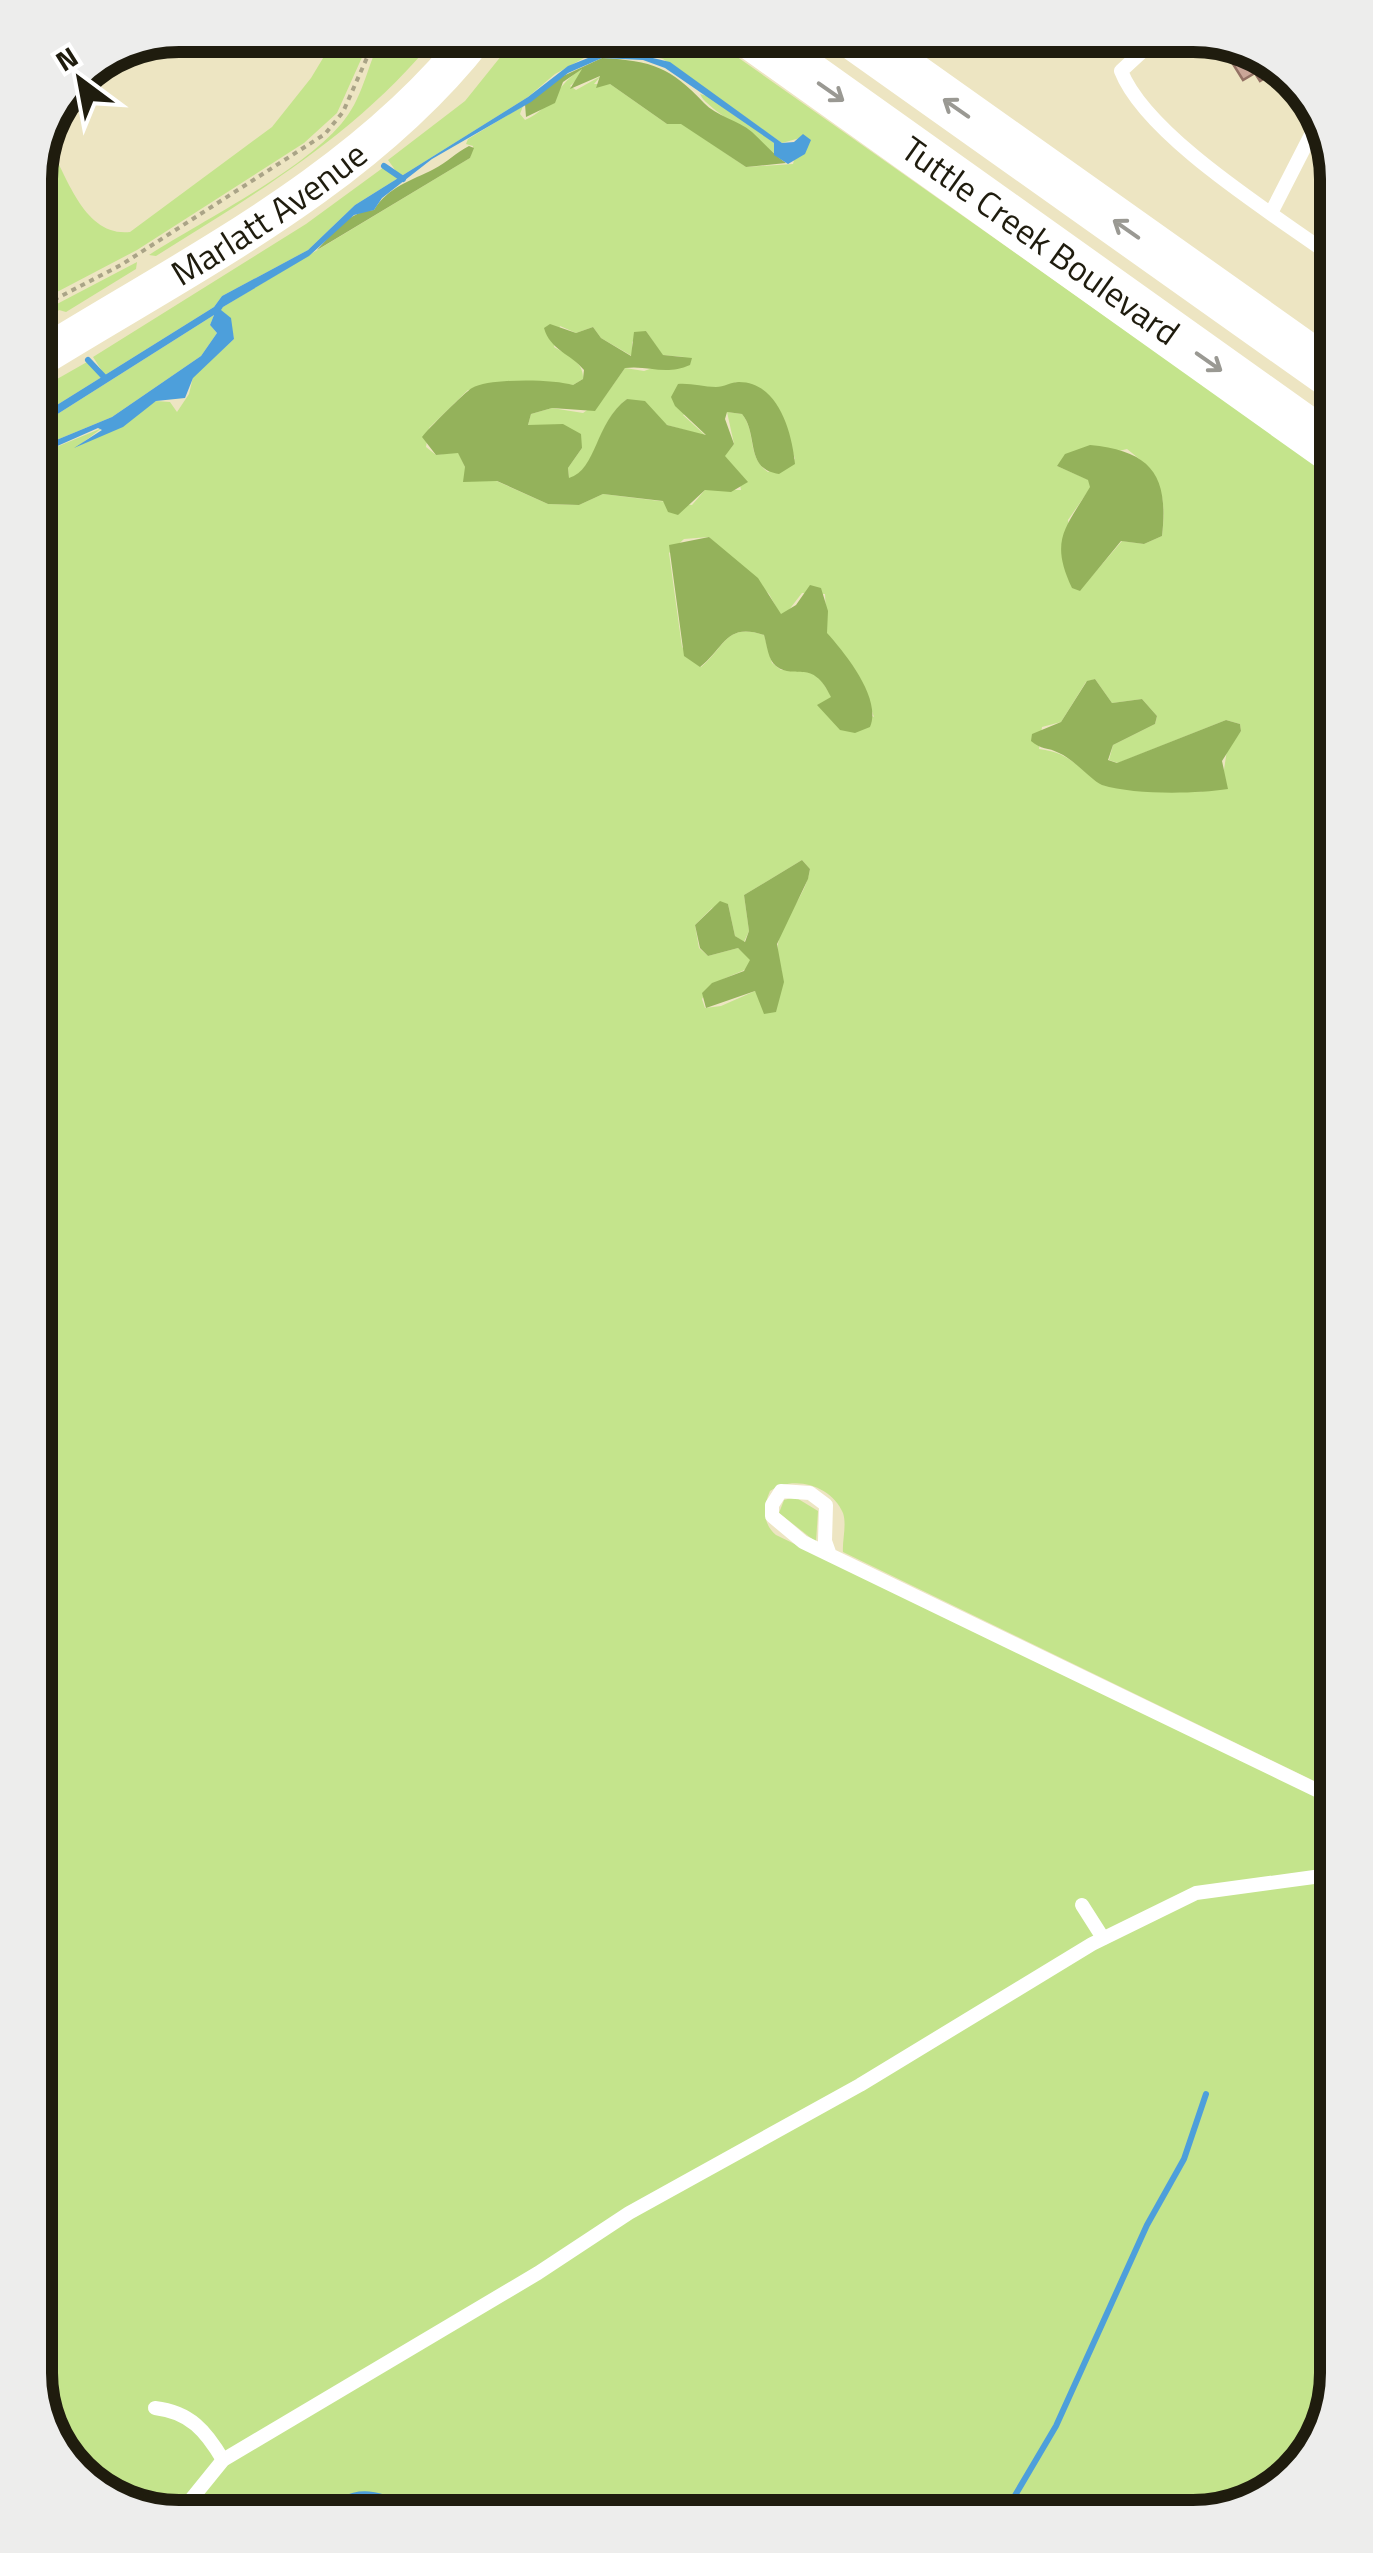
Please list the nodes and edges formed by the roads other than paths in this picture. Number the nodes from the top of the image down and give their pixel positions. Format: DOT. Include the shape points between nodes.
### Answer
graph roads {
  1 [pos="463,52"];
  2 [pos="776,53"];
  3 [pos="879,53"];
  4 [pos="1140,53"];
  5 [pos="1312,133"];
  6 [pos="1271,213"];
  7 [pos="1320,247"];
  8 [pos="53,349"];
  9 [pos="1320,366"];
  10 [pos="1320,440"];
  11 [pos="830,1554"];
  12 [pos="1320,1792"];
  13 [pos="1320,1876"];
  14 [pos="1082,1905"];
  15 [pos="1102,1938"];
  16 [pos="155,2408"];
  17 [pos="223,2460"];
  18 [pos="191,2500"];
  1 -- 8 [label="main road, Marlatt Avenue" via="340,167"];
  2 -- 10 [label="highway, Tuttle Creek Boulevard, one-way"];
  9 -- 3 [label="highway, Tuttle Creek Boulevard, one-way"];
  4 -- 6 [label="lane" via="1121,70 1129,92 1160,125"];
  5 -- 6 [label="lane"];
  6 -- 7 [label="lane"];
  11 -- 11 [label="lane" via="777,1524 772,1506 780,1492 810,1493 826,1505"];
  11 -- 12 [label="lane"];
  13 -- 15 [label="lane" via="1218,1887"];
  14 -- 15 [label="lane"];
  15 -- 17 [label="lane" via="629,2213"];
  16 -- 17 [label="lane" via="198,2423"];
  17 -- 18 [label="lane"];
}
